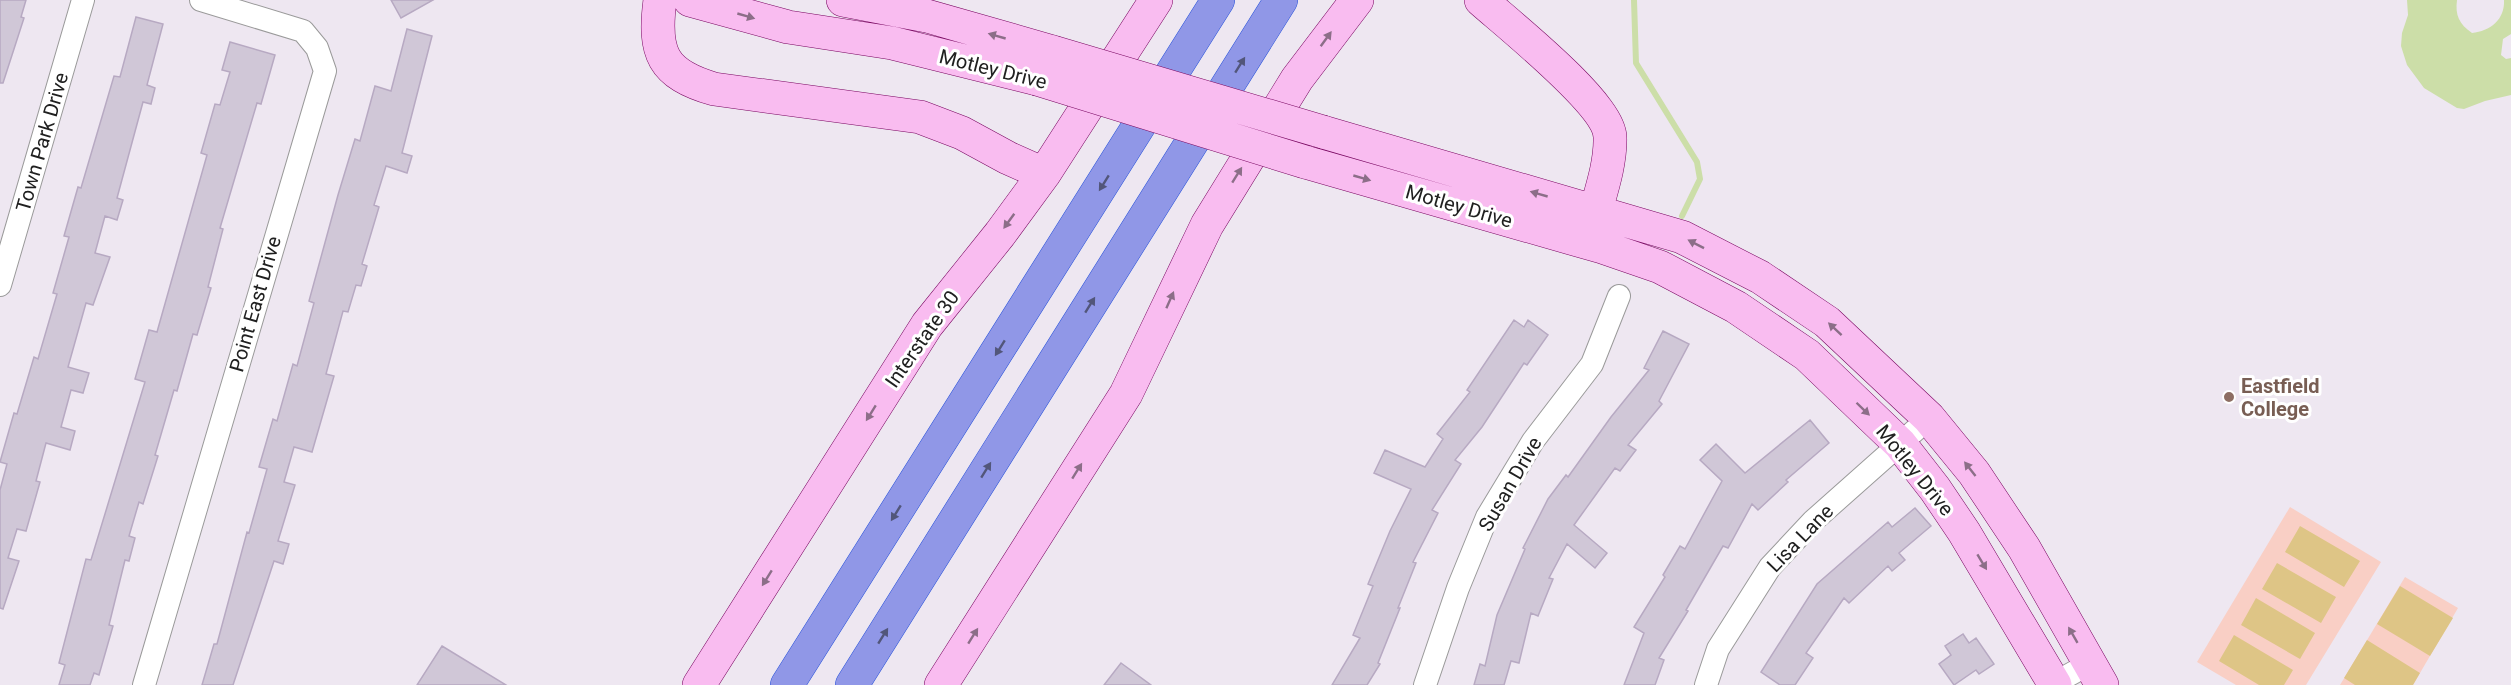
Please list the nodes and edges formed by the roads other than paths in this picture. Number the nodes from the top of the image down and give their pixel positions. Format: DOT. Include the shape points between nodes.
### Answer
graph roads {
  1 [pos="83,0"];
  2 [pos="201,0"];
  3 [pos="660,0"];
  4 [pos="690,0"];
  5 [pos="843,0"];
  6 [pos="1156,0"];
  7 [pos="1218,0"];
  8 [pos="1281,0"];
  9 [pos="1357,0"];
  10 [pos="1481,0"];
  11 [pos="1044,174"];
  12 [pos="1595,210"];
  13 [pos="1587,242"];
  14 [pos="0,285"];
  15 [pos="1619,296"];
  16 [pos="1929,418"];
  17 [pos="1900,444"];
  18 [pos="2096,674"];
  19 [pos="144,685"];
  20 [pos="699,685"];
  21 [pos="787,685"];
  22 [pos="852,685"];
  23 [pos="941,685"];
  24 [pos="1425,685"];
  25 [pos="1706,685"];
  26 [pos="2053,685"];
  1 -- 14 [label="street, Town Park Drive"];
  2 -- 19 [label="street, Point East Drive" via="303,32 317,48 325,71"];
  3 -- 11 [label="main road" via="658,44 678,75 696,84 920,117 962,133"];
  4 -- 13 [label="main road, Motley Drive, one-way, bridge" via="788,27 892,43 1037,79 1305,162"];
  12 -- 5 [label="main road, Motley Drive, one-way, bridge" via="927,16"];
  6 -- 11 [label="main road, Interstate 30"];
  7 -- 21 [label="highway, one-way"];
  22 -- 8 [label="highway, one-way"];
  23 -- 9 [label="main road, one-way" via="1126,394 1207,225 1297,79"];
  10 -- 12 [label="main road" via="1598,109 1610,134"];
  11 -- 20 [label="main road, Interstate 30, one-way" via="927,325"];
  12 -- 13 [label="main road"];
  16 -- 12 [label="main road, Motley Drive, one-way" via="1827,322 1760,277 1682,237"];
  13 -- 17 [label="main road, Motley Drive, one-way" via="1660,267 1736,307 1807,355"];
  15 -- 24 [label="street, Susan Drive" via="1592,364 1533,441 1487,517"];
  16 -- 17 [label="street, Lisa Lane"];
  18 -- 16 [label="main road, Motley Drive, one-way" via="2012,530 1974,473"];
  17 -- 25 [label="street, Lisa Lane" via="1813,521 1770,567 1718,649"];
  17 -- 26 [label="main road, Motley Drive, one-way" via="1964,532"];
  18 -- 26 [label="street"];
}
